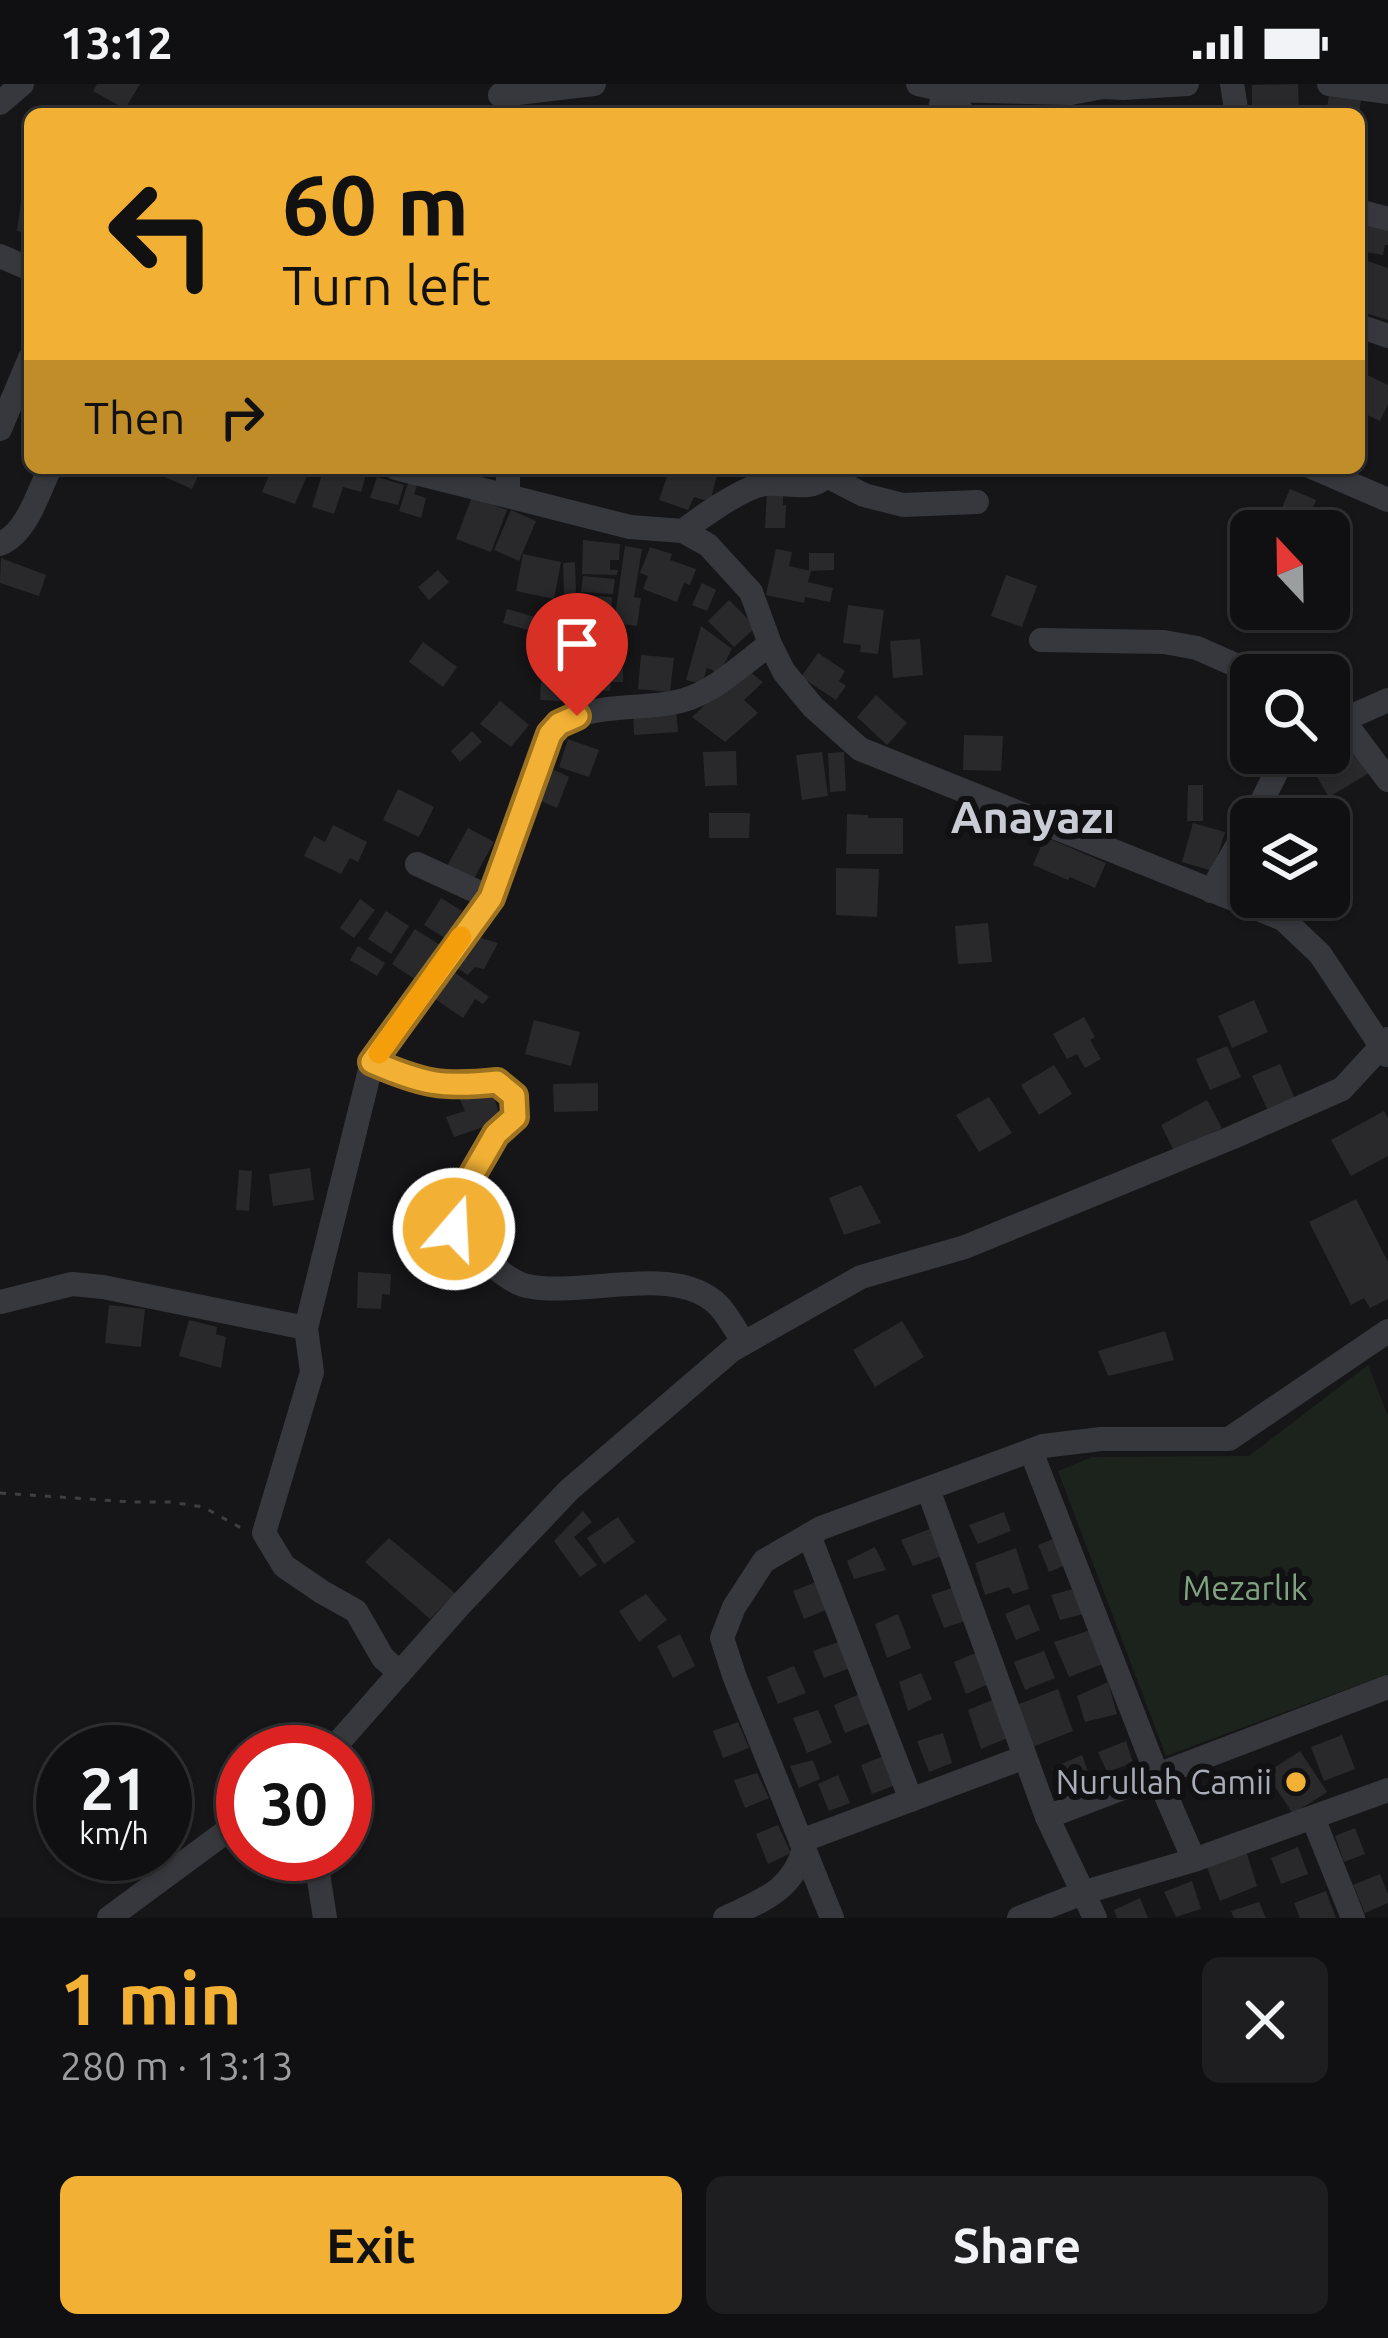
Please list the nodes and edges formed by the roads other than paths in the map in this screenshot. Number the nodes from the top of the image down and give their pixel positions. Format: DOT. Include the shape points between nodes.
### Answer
graph roads {
  1 [pos="22,84"];
  2 [pos="594,84"];
  3 [pos="919,84"];
  4 [pos="1187,84"];
  5 [pos="1329,84"];
  6 [pos="1032,88"];
  7 [pos="1388,92"];
  8 [pos="500,98"];
  9 [pos="942,102"];
  10 [pos="0,103"];
  11 [pos="24,372"];
  12 [pos="0,429"];
  13 [pos="47,474"];
  14 [pos="422,474"];
  15 [pos="508,474"];
  16 [pos="827,474"];
  17 [pos="832,474"];
  18 [pos="1328,474"];
  19 [pos="508,494"];
  20 [pos="1388,500"];
  21 [pos="977,502"];
  22 [pos="683,531"];
  23 [pos="0,544"];
  24 [pos="1041,640"];
  25 [pos="770,644"];
  26 [pos="1230,663"];
  27 [pos="1388,700"];
  28 [pos="1350,714"];
  29 [pos="1350,738"];
  30 [pos="1388,780"];
  31 [pos="1230,857"];
  32 [pos="417,864"];
  33 [pos="1210,891"];
  34 [pos="491,898"];
  35 [pos="1386,1047"];
  36 [pos="372,1062"];
  37 [pos="0,1302"];
  38 [pos="307,1328"];
  39 [pos="1386,1341"];
  40 [pos="744,1343"];
  41 [pos="1031,1450"];
  42 [pos="928,1489"];
  43 [pos="808,1535"];
  44 [pos="400,1673"];
  45 [pos="1386,1694"];
  46 [pos="354,1725"];
  47 [pos="1024,1757"];
  48 [pos="1157,1775"];
  49 [pos="1388,1790"];
  50 [pos="911,1800"];
  51 [pos="1047,1817"];
  52 [pos="1313,1818"];
  53 [pos="216,1839"];
  54 [pos="802,1845"];
  55 [pos="1194,1861"];
  56 [pos="319,1881"];
  57 [pos="1085,1892"];
  58 [pos="109,1918"];
  59 [pos="325,1918"];
  60 [pos="725,1918"];
  61 [pos="832,1918"];
  62 [pos="1019,1918"];
  63 [pos="1095,1918"];
  64 [pos="1353,1918"];
  1 -- 10 [label="street"];
  2 -- 8 [label="street"];
  3 -- 9 [label="street"];
  4 -- 6 [label="street" via="1071,93"];
  5 -- 7 [label="street"];
  6 -- 9 [label="street"];
  11 -- 12 [label="street"];
  13 -- 23 [label="street" via="23,523"];
  14 -- 19 [label="street"];
  15 -- 19 [label="street"];
  16 -- 22 [label="street" via="813,486 760,485"];
  17 -- 21 [label="street" via="864,495 903,505"];
  18 -- 20 [label="street"];
  19 -- 22 [label="street" via="630,527"];
  22 -- 25 [label="street" via="708,545 751,592"];
  24 -- 26 [label="street" via="1165,642"];
  25 -- 33 [label="street" via="813,707 860,749"];
  25 -- 34 [label="street" via="691,698 559,724"];
  27 -- 28 [label="street"];
  29 -- 30 [label="street"];
  31 -- 33 [label="street"];
  32 -- 34 [label="street"];
  33 -- 35 [label="street" via="1283,920 1320,954"];
  34 -- 36 [label="street"];
  35 -- 40 [label="street" via="1342,1089 965,1247 861,1277"];
  36 -- 38 [label="street"];
  36 -- 40 [label="street" via="427,1083 497,1082 514,1096 515,1117 496,1134 452,1210 454,1229 500,1270 523,1285 684,1285 719,1306"];
  37 -- 38 [label="street" via="73,1284"];
  38 -- 44 [label="street" via="312,1372 264,1533 284,1566 356,1611"];
  39 -- 41 [label="street" via="1229,1439 1101,1438"];
  40 -- 44 [label="street" via="569,1490"];
  41 -- 42 [label="street"];
  41 -- 48 [label="street"];
  42 -- 43 [label="street"];
  42 -- 47 [label="street"];
  43 -- 50 [label="street"];
  43 -- 54 [label="street" via="764,1561 722,1638"];
  44 -- 46 [label="street"];
  45 -- 48 [label="street"];
  47 -- 50 [label="street"];
  47 -- 51 [label="street"];
  48 -- 51 [label="street"];
  48 -- 55 [label="street"];
  49 -- 52 [label="street"];
  50 -- 54 [label="street"];
  51 -- 57 [label="street"];
  52 -- 55 [label="street"];
  52 -- 64 [label="street"];
  53 -- 58 [label="street"];
  54 -- 60 [label="street" via="791,1877 766,1901"];
  54 -- 61 [label="street"];
  55 -- 57 [label="street"];
  56 -- 59 [label="street"];
  57 -- 62 [label="street"];
  57 -- 63 [label="street"];
}
